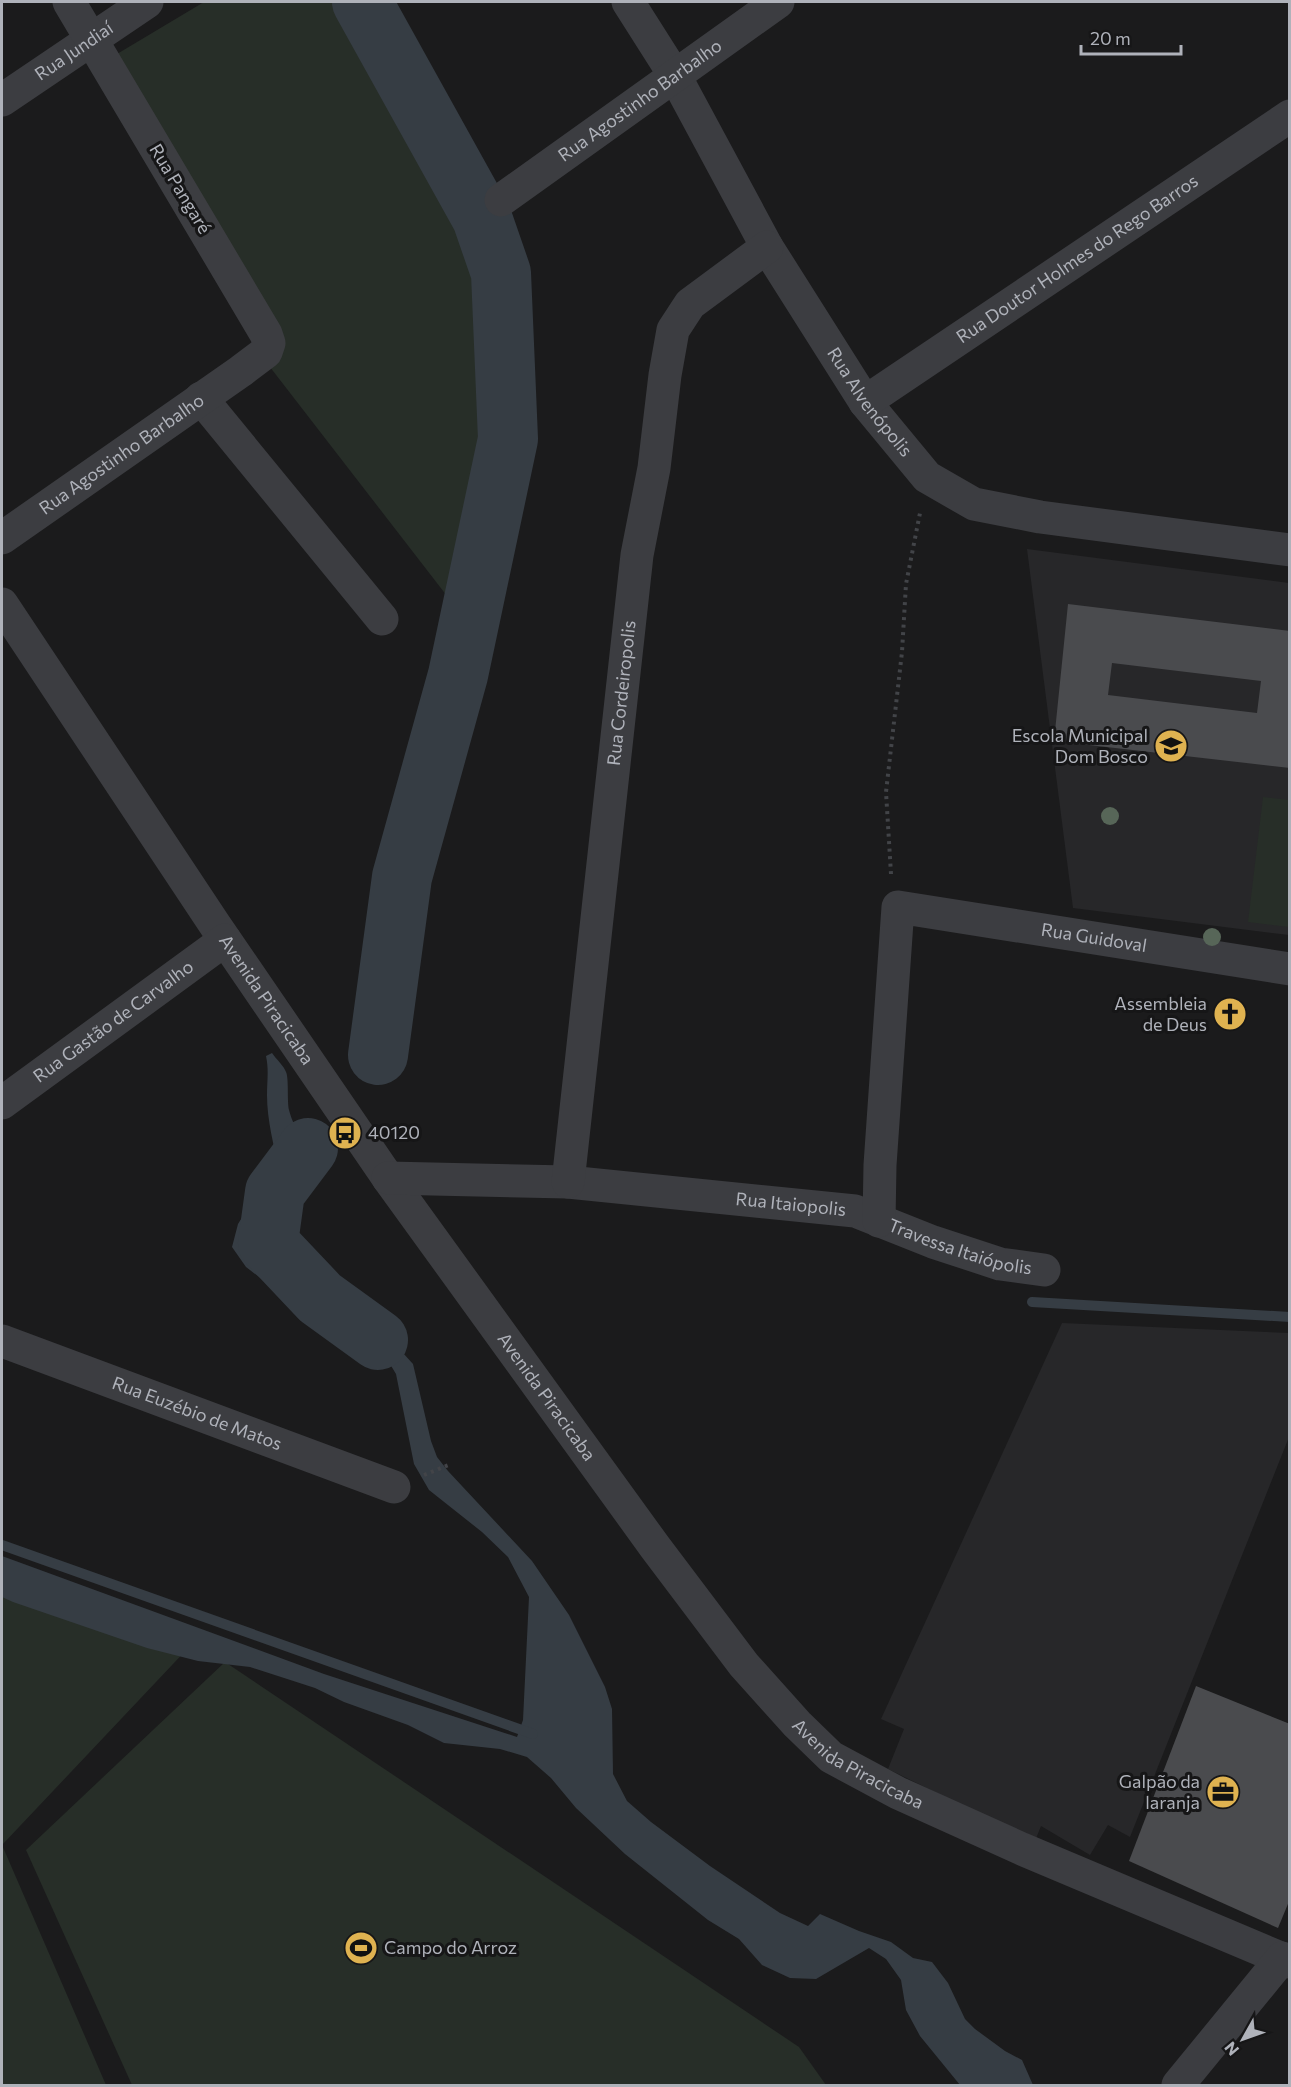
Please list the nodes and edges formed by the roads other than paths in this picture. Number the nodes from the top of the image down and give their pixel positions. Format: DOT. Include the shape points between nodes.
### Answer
graph roads {
  1 [pos="69,2"];
  2 [pos="147,2"];
  3 [pos="628,2"];
  4 [pos="778,2"];
  5 [pos="91,39"];
  6 [pos="675,76"];
  7 [pos="2,100"];
  8 [pos="1290,116"];
  9 [pos="501,200"];
  10 [pos="766,247"];
  11 [pos="241,371"];
  12 [pos="201,398"];
  13 [pos="865,402"];
  14 [pos="2,538"];
  15 [pos="1290,550"];
  16 [pos="2,604"];
  17 [pos="382,619"];
  18 [pos="225,940"];
  19 [pos="1290,969"];
  20 [pos="2,1103"];
  21 [pos="388,1178"];
  22 [pos="568,1182"];
  23 [pos="879,1221"];
  24 [pos="1044,1270"];
  25 [pos="2,1341"];
  26 [pos="408,1482"];
  27 [pos="1286,1960"];
  28 [pos="1178,2085"];
  1 -- 5 [label="street, Rua Pangaré"];
  2 -- 5 [label="street, Rua Jundiaí"];
  3 -- 6 [label="street, Rua Alvenópolis"];
  4 -- 6 [label="street, Rua Agostinho Barbalho"];
  5 -- 7 [label="street, Rua Jundiaí"];
  5 -- 11 [label="street, Rua Pangaré" via="266,334 266,352"];
  6 -- 9 [label="street, Rua Agostinho Barbalho"];
  6 -- 10 [label="street, Rua Alvenópolis"];
  8 -- 13 [label="street, Rua Doutor Holmes do Rego Barros"];
  10 -- 13 [label="street, Rua Alvenópolis"];
  10 -- 22 [label="street, Rua Cordeiropolis" via="690,304 673,330 638,555"];
  11 -- 12 [label="street, Rua Agostinho Barbalho"];
  12 -- 14 [label="street, Rua Agostinho Barbalho"];
  12 -- 17 [label="street"];
  13 -- 15 [label="street, Rua Alvenópolis" via="927,477 974,504 1040,517"];
  16 -- 18 [label="street, Avenida Piracicaba"];
  18 -- 20 [label="street, Rua Gastão de Carvalho"];
  18 -- 21 [label="street, Avenida Piracicaba"];
  19 -- 23 [label="street, Rua Guidoval" via="898,907"];
  21 -- 22 [label="street, Rua Itaiopolis"];
  21 -- 27 [label="street, Avenida Piracicaba" via="744,1665 831,1757 898,1793 1022,1849"];
  22 -- 23 [label="street, Rua Itaiopolis" via="855,1211"];
  23 -- 24 [label="street, Travessa Itaiópolis" via="1000,1264"];
  25 -- 26 [label="street, Rua Euzébio de Matos"];
  27 -- 28 [label="street"];
}
